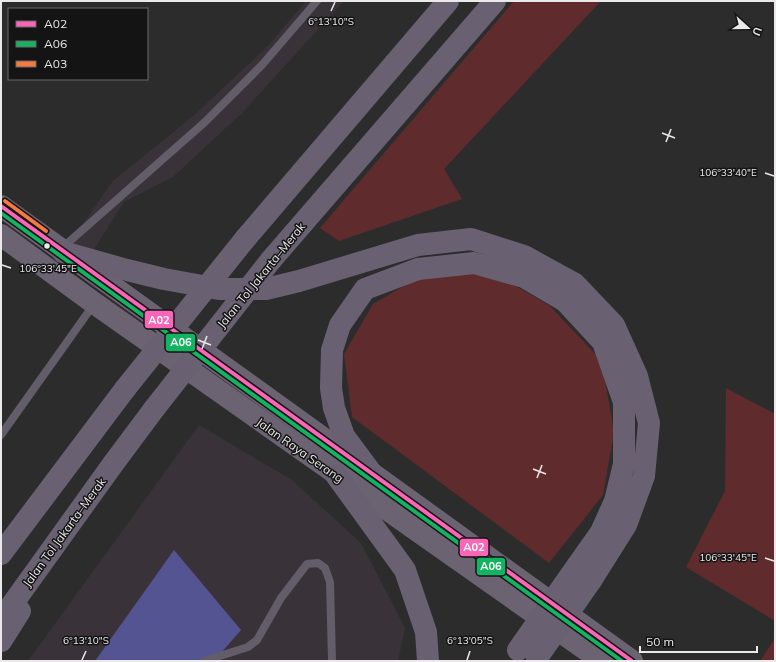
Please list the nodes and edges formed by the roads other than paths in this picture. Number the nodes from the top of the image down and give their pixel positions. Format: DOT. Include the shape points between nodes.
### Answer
graph roads {
  1 [pos="317,1"];
  2 [pos="448,1"];
  3 [pos="495,1"];
  4 [pos="1,206"];
  5 [pos="1,234"];
  6 [pos="42,236"];
  7 [pos="62,251"];
  8 [pos="28,255"];
  9 [pos="94,303"];
  10 [pos="1,434"];
  11 [pos="113,464"];
  12 [pos="370,471"];
  13 [pos="336,475"];
  14 [pos="1,554"];
  15 [pos="584,573"];
  16 [pos="1,620"];
  17 [pos="1,641"];
  18 [pos="525,658"];
  19 [pos="204,661"];
  20 [pos="332,661"];
  21 [pos="428,661"];
  22 [pos="602,661"];
  23 [pos="632,661"];
  1 -- 7 [label="lane" via="262,65 205,122"];
  2 -- 14 [label="highway, bridge" via="245,239 125,389"];
  3 -- 11 [label="highway, Jalan Tol Jakarta–Merak, bridge" via="271,260"];
  4 -- 6 [label="highway, Jalan Raya Serang"];
  5 -- 8 [label="highway, Jalan Raya Serang"];
  6 -- 7 [label="highway, Jalan Raya Serang"];
  6 -- 8 [label="highway"];
  7 -- 12 [label="highway, Jalan Raya Serang"];
  7 -- 15 [label="highway" via="164,279 219,288 266,289 418,245 471,238 524,256 575,284 614,325 637,376 649,423 644,476 626,525"];
  8 -- 9 [label="highway, Jalan Raya Serang"];
  9 -- 10 [label="lane"];
  9 -- 13 [label="highway, Jalan Raya Serang"];
  11 -- 16 [label="highway, Jalan Tol Jakarta–Merak"];
  11 -- 17 [label="highway"];
  12 -- 15 [label="highway" via="344,436 334,408 331,388 332,350 340,325 365,289 418,269 474,263 524,277 565,302 603,342 624,402 624,464 615,501"];
  12 -- 23 [label="highway, Jalan Raya Serang"];
  13 -- 21 [label="highway" via="405,570 426,632"];
  13 -- 22 [label="highway, Jalan Raya Serang"];
  15 -- 18 [label="highway, bridge"];
  19 -- 20 [label="lane" via="248,647 257,640 281,598 307,564 318,563 325,568 330,582"];
}
